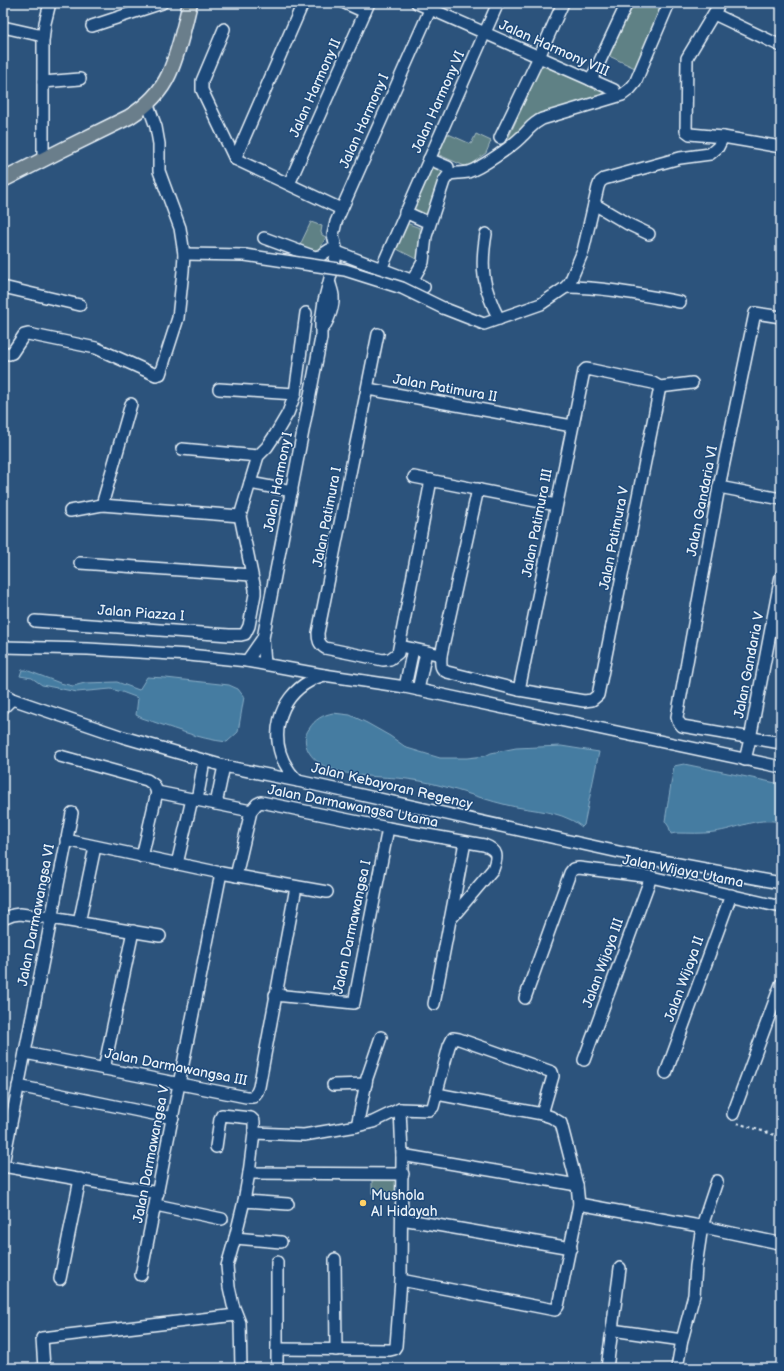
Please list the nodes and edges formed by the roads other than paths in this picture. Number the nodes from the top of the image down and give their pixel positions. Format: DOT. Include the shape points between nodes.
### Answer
graph roads {
  1 [pos="50,3"];
  2 [pos="162,3"];
  3 [pos="190,3"];
  4 [pos="303,3"];
  5 [pos="417,3"];
  6 [pos="498,3"];
  7 [pos="563,3"];
  8 [pos="627,3"];
  9 [pos="669,3"];
  10 [pos="720,3"];
  11 [pos="350,4"];
  12 [pos="431,6"];
  13 [pos="367,7"];
  14 [pos="714,14"];
  15 [pos="92,26"];
  16 [pos="3,27"];
  17 [pos="224,29"];
  18 [pos="485,33"];
  19 [pos="44,36"];
  20 [pos="781,46"];
  21 [pos="539,57"];
  22 [pos="80,79"];
  23 [pos="591,80"];
  24 [pos="43,82"];
  25 [pos="614,90"];
  26 [pos="147,102"];
  27 [pos="723,137"];
  28 [pos="500,138"];
  29 [pos="781,147"];
  30 [pos="43,159"];
  31 [pos="235,159"];
  32 [pos="429,159"];
  33 [pos="448,167"];
  34 [pos="3,180"];
  35 [pos="289,184"];
  36 [pos="594,204"];
  37 [pos="341,209"];
  38 [pos="405,212"];
  39 [pos="425,221"];
  40 [pos="486,234"];
  41 [pos="649,234"];
  42 [pos="264,238"];
  43 [pos="337,252"];
  44 [pos="184,254"];
  45 [pos="381,269"];
  46 [pos="412,281"];
  47 [pos="3,286"];
  48 [pos="424,287"];
  49 [pos="566,287"];
  50 [pos="680,302"];
  51 [pos="80,305"];
  52 [pos="306,313"];
  53 [pos="781,317"];
  54 [pos="499,319"];
  55 [pos="378,334"];
  56 [pos="5,356"];
  57 [pos="692,383"];
  58 [pos="660,387"];
  59 [pos="219,389"];
  60 [pos="368,389"];
  61 [pos="294,394"];
  62 [pos="130,404"];
  63 [pos="572,426"];
  64 [pos="182,450"];
  65 [pos="258,456"];
  66 [pos="414,477"];
  67 [pos="431,480"];
  68 [pos="250,483"];
  69 [pos="720,487"];
  70 [pos="478,489"];
  71 [pos="292,491"];
  72 [pos="781,499"];
  73 [pos="102,505"];
  74 [pos="556,505"];
  75 [pos="70,511"];
  76 [pos="240,516"];
  77 [pos="80,563"];
  78 [pos="251,575"];
  79 [pos="781,576"];
  80 [pos="35,621"];
  81 [pos="263,638"];
  82 [pos="400,646"];
  83 [pos="3,647"];
  84 [pos="413,649"];
  85 [pos="426,652"];
  86 [pos="441,655"];
  87 [pos="247,662"];
  88 [pos="265,664"];
  89 [pos="324,675"];
  90 [pos="405,687"];
  91 [pos="418,690"];
  92 [pos="519,690"];
  93 [pos="5,695"];
  94 [pos="3,708"];
  95 [pos="750,739"];
  96 [pos="781,743"];
  97 [pos="60,756"];
  98 [pos="745,760"];
  99 [pos="204,761"];
  100 [pos="224,766"];
  101 [pos="781,767"];
  102 [pos="298,780"];
  103 [pos="157,792"];
  104 [pos="194,800"];
  105 [pos="216,804"];
  106 [pos="251,810"];
  107 [pos="72,813"];
  108 [pos="388,828"];
  109 [pos="66,840"];
  110 [pos="465,842"];
  111 [pos="95,847"];
  112 [pos="142,857"];
  113 [pos="177,864"];
  114 [pos="221,873"];
  115 [pos="236,876"];
  116 [pos="650,877"];
  117 [pos="781,883"];
  118 [pos="296,887"];
  119 [pos="327,892"];
  120 [pos="731,895"];
  121 [pos="781,907"];
  122 [pos="51,918"];
  123 [pos="3,919"];
  124 [pos="450,920"];
  125 [pos="79,923"];
  126 [pos="133,931"];
  127 [pos="160,936"];
  128 [pos="781,984"];
  129 [pos="275,995"];
  130 [pos="525,998"];
  131 [pos="434,1004"];
  132 [pos="381,1037"];
  133 [pos="25,1053"];
  134 [pos="584,1060"];
  135 [pos="104,1069"];
  136 [pos="666,1073"];
  137 [pos="180,1084"];
  138 [pos="366,1084"];
  139 [pos="333,1085"];
  140 [pos="18,1086"];
  141 [pos="437,1094"];
  142 [pos="400,1109"];
  143 [pos="542,1114"];
  144 [pos="733,1114"];
  145 [pos="173,1118"];
  146 [pos="357,1126"];
  147 [pos="254,1133"];
  148 [pos="216,1147"];
  149 [pos="402,1155"];
  150 [pos="3,1165"];
  151 [pos="249,1173"];
  152 [pos="403,1174"];
  153 [pos="80,1179"];
  154 [pos="717,1181"];
  155 [pos="577,1186"];
  156 [pos="158,1193"];
  157 [pos="244,1201"];
  158 [pos="288,1204"];
  159 [pos="579,1204"];
  160 [pos="156,1205"];
  161 [pos="222,1219"];
  162 [pos="402,1219"];
  163 [pos="702,1226"];
  164 [pos="235,1238"];
  165 [pos="281,1242"];
  166 [pos="779,1243"];
  167 [pos="571,1248"];
  168 [pos="335,1259"];
  169 [pos="277,1262"];
  170 [pos="620,1268"];
  171 [pos="141,1275"];
  172 [pos="60,1279"];
  173 [pos="401,1280"];
  174 [pos="236,1315"];
  175 [pos="612,1330"];
  176 [pos="682,1340"];
  177 [pos="277,1349"];
  178 [pos="336,1350"];
  179 [pos="44,1368"];
  180 [pos="241,1368"];
  181 [pos="277,1368"];
  182 [pos="606,1368"];
  183 [pos="677,1368"];
  1 -- 19 [label="street"];
  2 -- 15 [label="street"];
  3 -- 26 [label="main road" via="169,76"];
  4 -- 31 [label="street"];
  5 -- 12 [label="street, Jalan Harmony VIII"];
  6 -- 18 [label="street, Jalan Harmony VI"];
  7 -- 21 [label="street"];
  8 -- 23 [label="street"];
  9 -- 46 [label="street" via="635,83 630,89 622,95 542,119 532,124 514,143 477,167 468,172 449,174 444,181 426,236 423,262"];
  10 -- 14 [label="street"];
  11 -- 13 [label="street"];
  12 -- 18 [label="street, Jalan Harmony VIII"];
  12 -- 37 [label="street, Jalan Harmony I"];
  13 -- 35 [label="street, Jalan Harmony II"];
  14 -- 20 [label="street"];
  14 -- 27 [label="street" via="686,62 687,133"];
  16 -- 19 [label="street"];
  17 -- 31 [label="street" via="202,81 202,90"];
  18 -- 21 [label="street, Jalan Harmony VIII"];
  18 -- 32 [label="street, Jalan Harmony VI"];
  19 -- 24 [label="street"];
  21 -- 23 [label="street, Jalan Harmony VIII"];
  21 -- 28 [label="street"];
  22 -- 24 [label="street"];
  23 -- 25 [label="street, Jalan Harmony VIII"];
  24 -- 30 [label="street"];
  26 -- 30 [label="main road" via="129,117"];
  26 -- 44 [label="street" via="159,144 159,171 180,228"];
  27 -- 29 [label="street"];
  27 -- 36 [label="street" via="718,147 710,154 680,158 604,178 598,187"];
  30 -- 34 [label="main road"];
  31 -- 35 [label="street"];
  32 -- 33 [label="street"];
  32 -- 38 [label="street, Jalan Harmony VI"];
  35 -- 37 [label="street"];
  36 -- 41 [label="street"];
  36 -- 49 [label="street" via="583,251"];
  37 -- 43 [label="street, Jalan Harmony I" via="333,235"];
  38 -- 39 [label="street"];
  38 -- 45 [label="street, Jalan Harmony VI"];
  40 -- 54 [label="street" via="482,263 484,283"];
  42 -- 43 [label="street" via="315,257 329,250"];
  43 -- 45 [label="street"];
  43 -- 71 [label="street, Jalan Harmony I" via="330,284 333,297 331,311 322,331"];
  44 -- 54 [label="street, bridge" via="245,255 345,270 402,288 484,324"];
  44 -- 56 [label="street" via="178,318 158,375 96,348 28,334 24,335 12,353"];
  45 -- 46 [label="street"];
  46 -- 48 [label="street"];
  47 -- 51 [label="street"];
  49 -- 50 [label="street" via="621,291"];
  49 -- 54 [label="street" via="540,304"];
  52 -- 61 [label="street"];
  53 -- 69 [label="street, Jalan Gandaria VI" via="755,313"];
  55 -- 60 [label="street"];
  57 -- 58 [label="street"];
  58 -- 63 [label="street, Jalan Patimura III" via="586,369"];
  58 -- 92 [label="street, Jalan Patimura V" via="598,695 592,700 584,700"];
  59 -- 61 [label="street"];
  60 -- 63 [label="street, Jalan Patimura II"];
  60 -- 82 [label="street, Jalan Patimura I" via="318,633 319,644 325,648 386,660 394,657"];
  61 -- 65 [label="street" via="288,413 276,435"];
  62 -- 73 [label="street"];
  63 -- 74 [label="street, Jalan Patimura III"];
  64 -- 65 [label="street"];
  65 -- 68 [label="street"];
  66 -- 67 [label="street"];
  67 -- 70 [label="street"];
  67 -- 82 [label="street"];
  68 -- 71 [label="street"];
  68 -- 76 [label="street"];
  69 -- 72 [label="street"];
  69 -- 95 [label="street, Jalan Gandaria VI" via="676,717 682,726"];
  70 -- 74 [label="street"];
  70 -- 86 [label="street"];
  71 -- 81 [label="street, Jalan Harmony I"];
  73 -- 75 [label="street"];
  73 -- 76 [label="street"];
  74 -- 92 [label="street, Jalan Patimura III"];
  76 -- 78 [label="street"];
  77 -- 78 [label="street"];
  78 -- 80 [label="street, Jalan Piazza I" via="255,594 249,626 245,634 241,635"];
  79 -- 95 [label="street, Jalan Gandaria V"];
  81 -- 87 [label="street, Jalan Harmony I"];
  81 -- 88 [label="street, Jalan Harmony I"];
  82 -- 84 [label="street"];
  83 -- 87 [label="street" via="189,655"];
  84 -- 85 [label="street"];
  84 -- 90 [label="street"];
  85 -- 86 [label="street"];
  85 -- 91 [label="street"];
  86 -- 92 [label="street" via="440,666 443,670"];
  87 -- 88 [label="street"];
  88 -- 89 [label="street"];
  89 -- 90 [label="street"];
  89 -- 102 [label="street" via="310,680 298,689 281,713 277,742 288,770"];
  90 -- 91 [label="street"];
  91 -- 98 [label="street"];
  93 -- 94 [label="street"];
  93 -- 99 [label="street, Jalan Kebayoran Regency" via="123,737"];
  95 -- 96 [label="street"];
  95 -- 98 [label="street, Jalan Gandaria V"];
  97 -- 103 [label="street" via="151,781"];
  98 -- 101 [label="street"];
  99 -- 100 [label="street, Jalan Kebayoran Regency"];
  99 -- 104 [label="street"];
  100 -- 102 [label="street, Jalan Kebayoran Regency"];
  100 -- 105 [label="street"];
  102 -- 117 [label="street, Jalan Kebayoran Regency" via="646,858"];
  103 -- 104 [label="street, Jalan Darmawangsa Utama"];
  103 -- 112 [label="street"];
  104 -- 105 [label="street, Jalan Darmawangsa Utama"];
  104 -- 113 [label="street"];
  105 -- 106 [label="street, Jalan Darmawangsa Utama"];
  106 -- 108 [label="street, Jalan Darmawangsa Utama" via="261,802"];
  106 -- 115 [label="street"];
  107 -- 109 [label="street, Jalan Darmawangsa VI"];
  108 -- 110 [label="street, Jalan Darmawangsa Utama"];
  108 -- 129 [label="street, Jalan Darmawangsa I" via="354,1002"];
  109 -- 111 [label="street"];
  109 -- 122 [label="street, Jalan Darmawangsa VI"];
  110 -- 124 [label="street"];
  110 -- 124 [label="street, Jalan Darmawangsa Utama" via="490,847 496,852 496,862"];
  111 -- 112 [label="street"];
  111 -- 125 [label="street"];
  112 -- 113 [label="street"];
  113 -- 114 [label="street"];
  114 -- 115 [label="street"];
  114 -- 137 [label="street, Jalan Darmawangsa V"];
  115 -- 118 [label="street"];
  116 -- 120 [label="street, Jalan Wijaya Utama"];
  116 -- 130 [label="street, Jalan Wijaya Utama" via="573,869"];
  116 -- 134 [label="street, Jalan Wijaya III"];
  118 -- 119 [label="street"];
  118 -- 129 [label="street, Jalan Darmawangsa III"];
  120 -- 121 [label="street, Jalan Wijaya Utama"];
  120 -- 136 [label="street, Jalan Wijaya II"];
  122 -- 123 [label="street" via="20,914"];
  122 -- 125 [label="street"];
  122 -- 133 [label="street, Jalan Darmawangsa VI"];
  124 -- 131 [label="street"];
  125 -- 126 [label="street"];
  126 -- 127 [label="street"];
  126 -- 135 [label="street"];
  128 -- 144 [label="street"];
  129 -- 137 [label="street, Jalan Darmawangsa III" via="259,1087 253,1097"];
  132 -- 138 [label="street"];
  133 -- 135 [label="street, Jalan Darmawangsa III"];
  133 -- 140 [label="street, Jalan Darmawangsa VI"];
  135 -- 137 [label="street, Jalan Darmawangsa III"];
  137 -- 145 [label="street, Jalan Darmawangsa V"];
  138 -- 139 [label="street"];
  138 -- 146 [label="street"];
  140 -- 145 [label="street"];
  140 -- 150 [label="street, Jalan Darmawangsa VI"];
  141 -- 142 [label="street" via="431,1109"];
  141 -- 143 [label="street"];
  141 -- 143 [label="street" via="449,1046 452,1039 456,1038 552,1072"];
  142 -- 146 [label="street" via="373,1122"];
  142 -- 149 [label="street"];
  143 -- 155 [label="street" via="561,1123"];
  145 -- 156 [label="street, Jalan Darmawangsa V"];
  146 -- 147 [label="street" via="304,1135"];
  147 -- 148 [label="street" via="253,1119 222,1115"];
  147 -- 151 [label="street"];
  149 -- 152 [label="street"];
  149 -- 155 [label="street"];
  150 -- 153 [label="street"];
  151 -- 152 [label="street"];
  151 -- 157 [label="street"];
  152 -- 162 [label="street"];
  153 -- 156 [label="street"];
  153 -- 172 [label="street"];
  154 -- 163 [label="street"];
  155 -- 159 [label="street"];
  156 -- 160 [label="street, Jalan Darmawangsa V"];
  157 -- 158 [label="street"];
  157 -- 164 [label="street"];
  159 -- 163 [label="street"];
  159 -- 167 [label="street"];
  160 -- 161 [label="street"];
  160 -- 171 [label="street, Jalan Darmawangsa V"];
  162 -- 167 [label="street"];
  162 -- 173 [label="street"];
  163 -- 166 [label="street"];
  163 -- 176 [label="street" via="694,1295"];
  164 -- 165 [label="street"];
  164 -- 174 [label="street" via="227,1266 227,1276"];
  167 -- 173 [label="street" via="555,1310"];
  168 -- 178 [label="street"];
  169 -- 177 [label="street"];
  170 -- 175 [label="street"];
  173 -- 178 [label="street" via="397,1342 394,1349"];
  174 -- 179 [label="street" via="42,1338"];
  174 -- 180 [label="street" via="240,1323"];
  175 -- 176 [label="street"];
  175 -- 182 [label="street"];
  176 -- 183 [label="street"];
  177 -- 178 [label="street"];
  177 -- 181 [label="street"];
}
